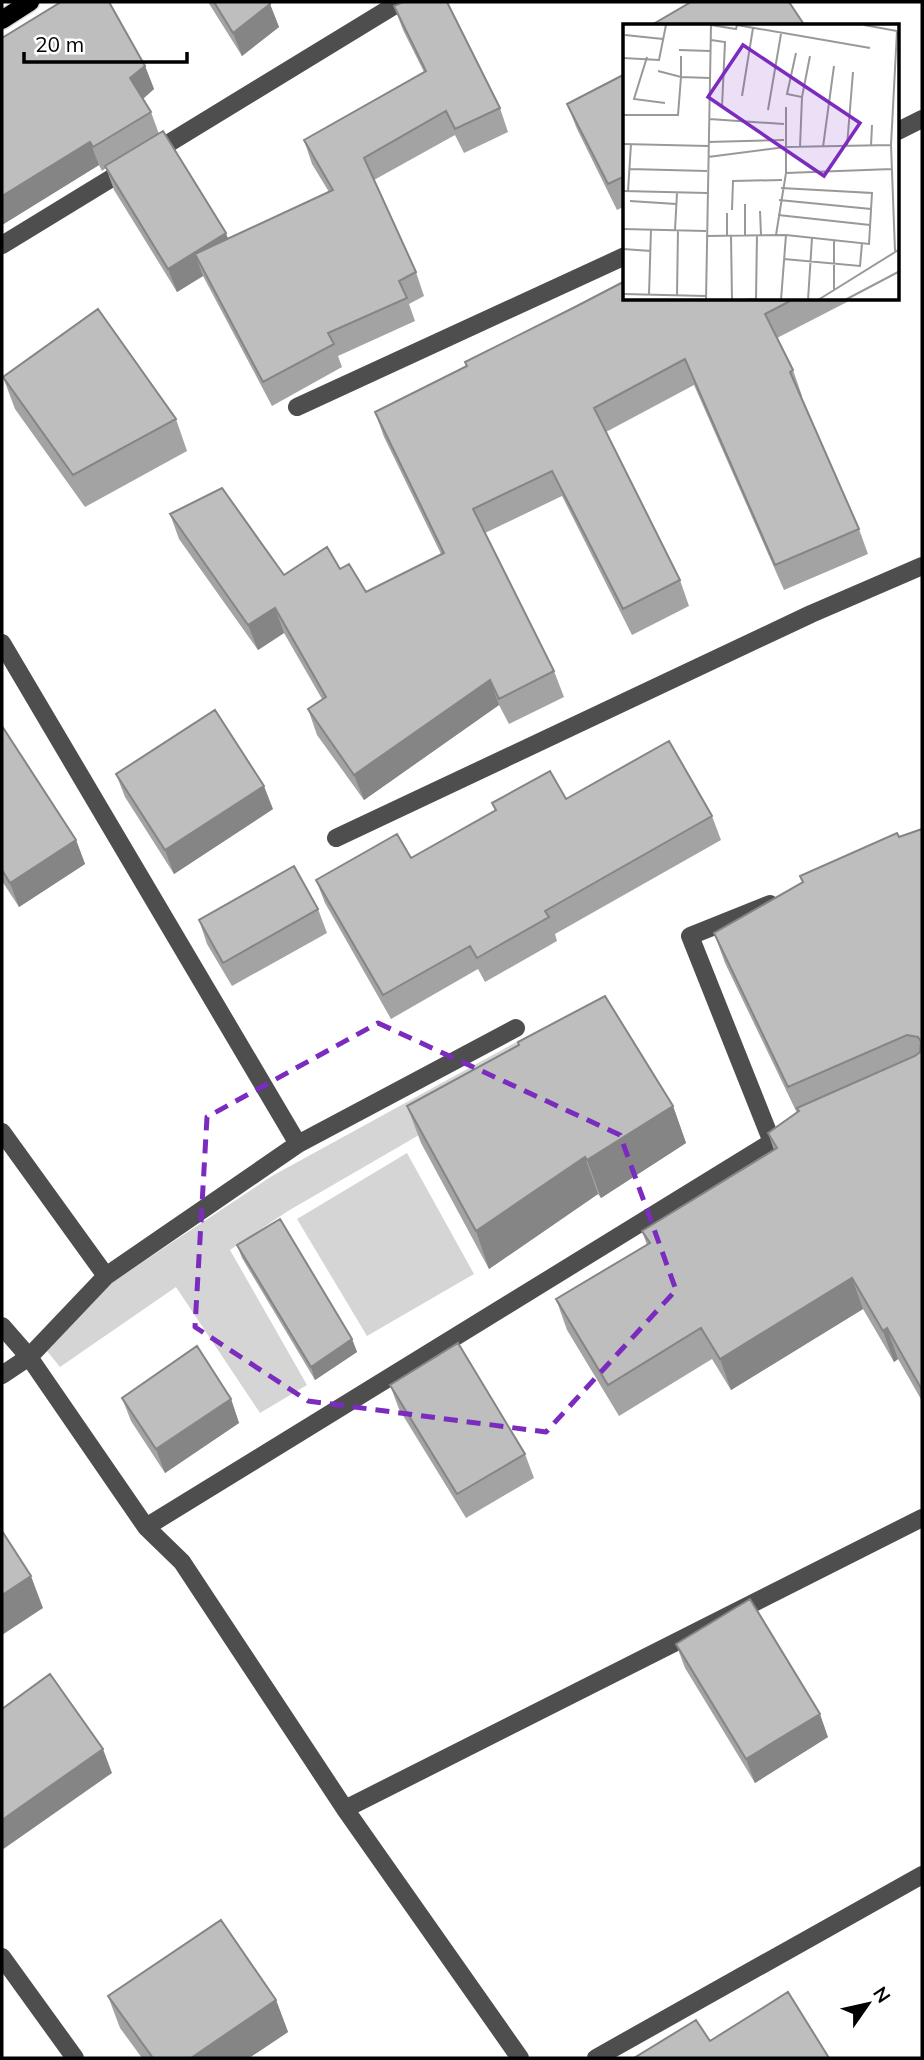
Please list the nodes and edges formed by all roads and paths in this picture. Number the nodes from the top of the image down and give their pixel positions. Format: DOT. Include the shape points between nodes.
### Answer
graph roads {
  1 [pos="30,2"];
  2 [pos="400,2"];
  3 [pos="2,20"];
  4 [pos="922,119"];
  5 [pos="900,130"];
  6 [pos="2,245"];
  7 [pos="623,257"];
  8 [pos="297,407"];
  9 [pos="922,566"];
  10 [pos="2,643"];
  11 [pos="336,838"];
  12 [pos="780,900"];
  13 [pos="516,1028"];
  14 [pos="2,1132"];
  15 [pos="298,1143"];
  16 [pos="106,1276"];
  17 [pos="2,1326"];
  18 [pos="29,1357"];
  19 [pos="2,1375"];
  20 [pos="922,1518"];
  21 [pos="146,1527"];
  22 [pos="345,1810"];
  23 [pos="922,1875"];
  24 [pos="2,1956"];
  25 [pos="75,2058"];
  26 [pos="520,2058"];
  27 [pos="596,2058"];
  1 -- 3 [label="main road"];
  2 -- 6 [label="street"];
  4 -- 5 [label="street"];
  7 -- 8 [label="street"];
  9 -- 11 [label="street"];
  10 -- 15 [label="street"];
  12 -- 21 [label="street" via="690,936 778,1139"];
  13 -- 15 [label="street"];
  14 -- 16 [label="street"];
  15 -- 16 [label="street"];
  16 -- 18 [label="street"];
  17 -- 18 [label="street"];
  18 -- 19 [label="street"];
  18 -- 21 [label="street"];
  20 -- 22 [label="street"];
  21 -- 22 [label="street" via="182,1562"];
  22 -- 26 [label="street"];
  23 -- 27 [label="street"];
  24 -- 25 [label="street"];
}
